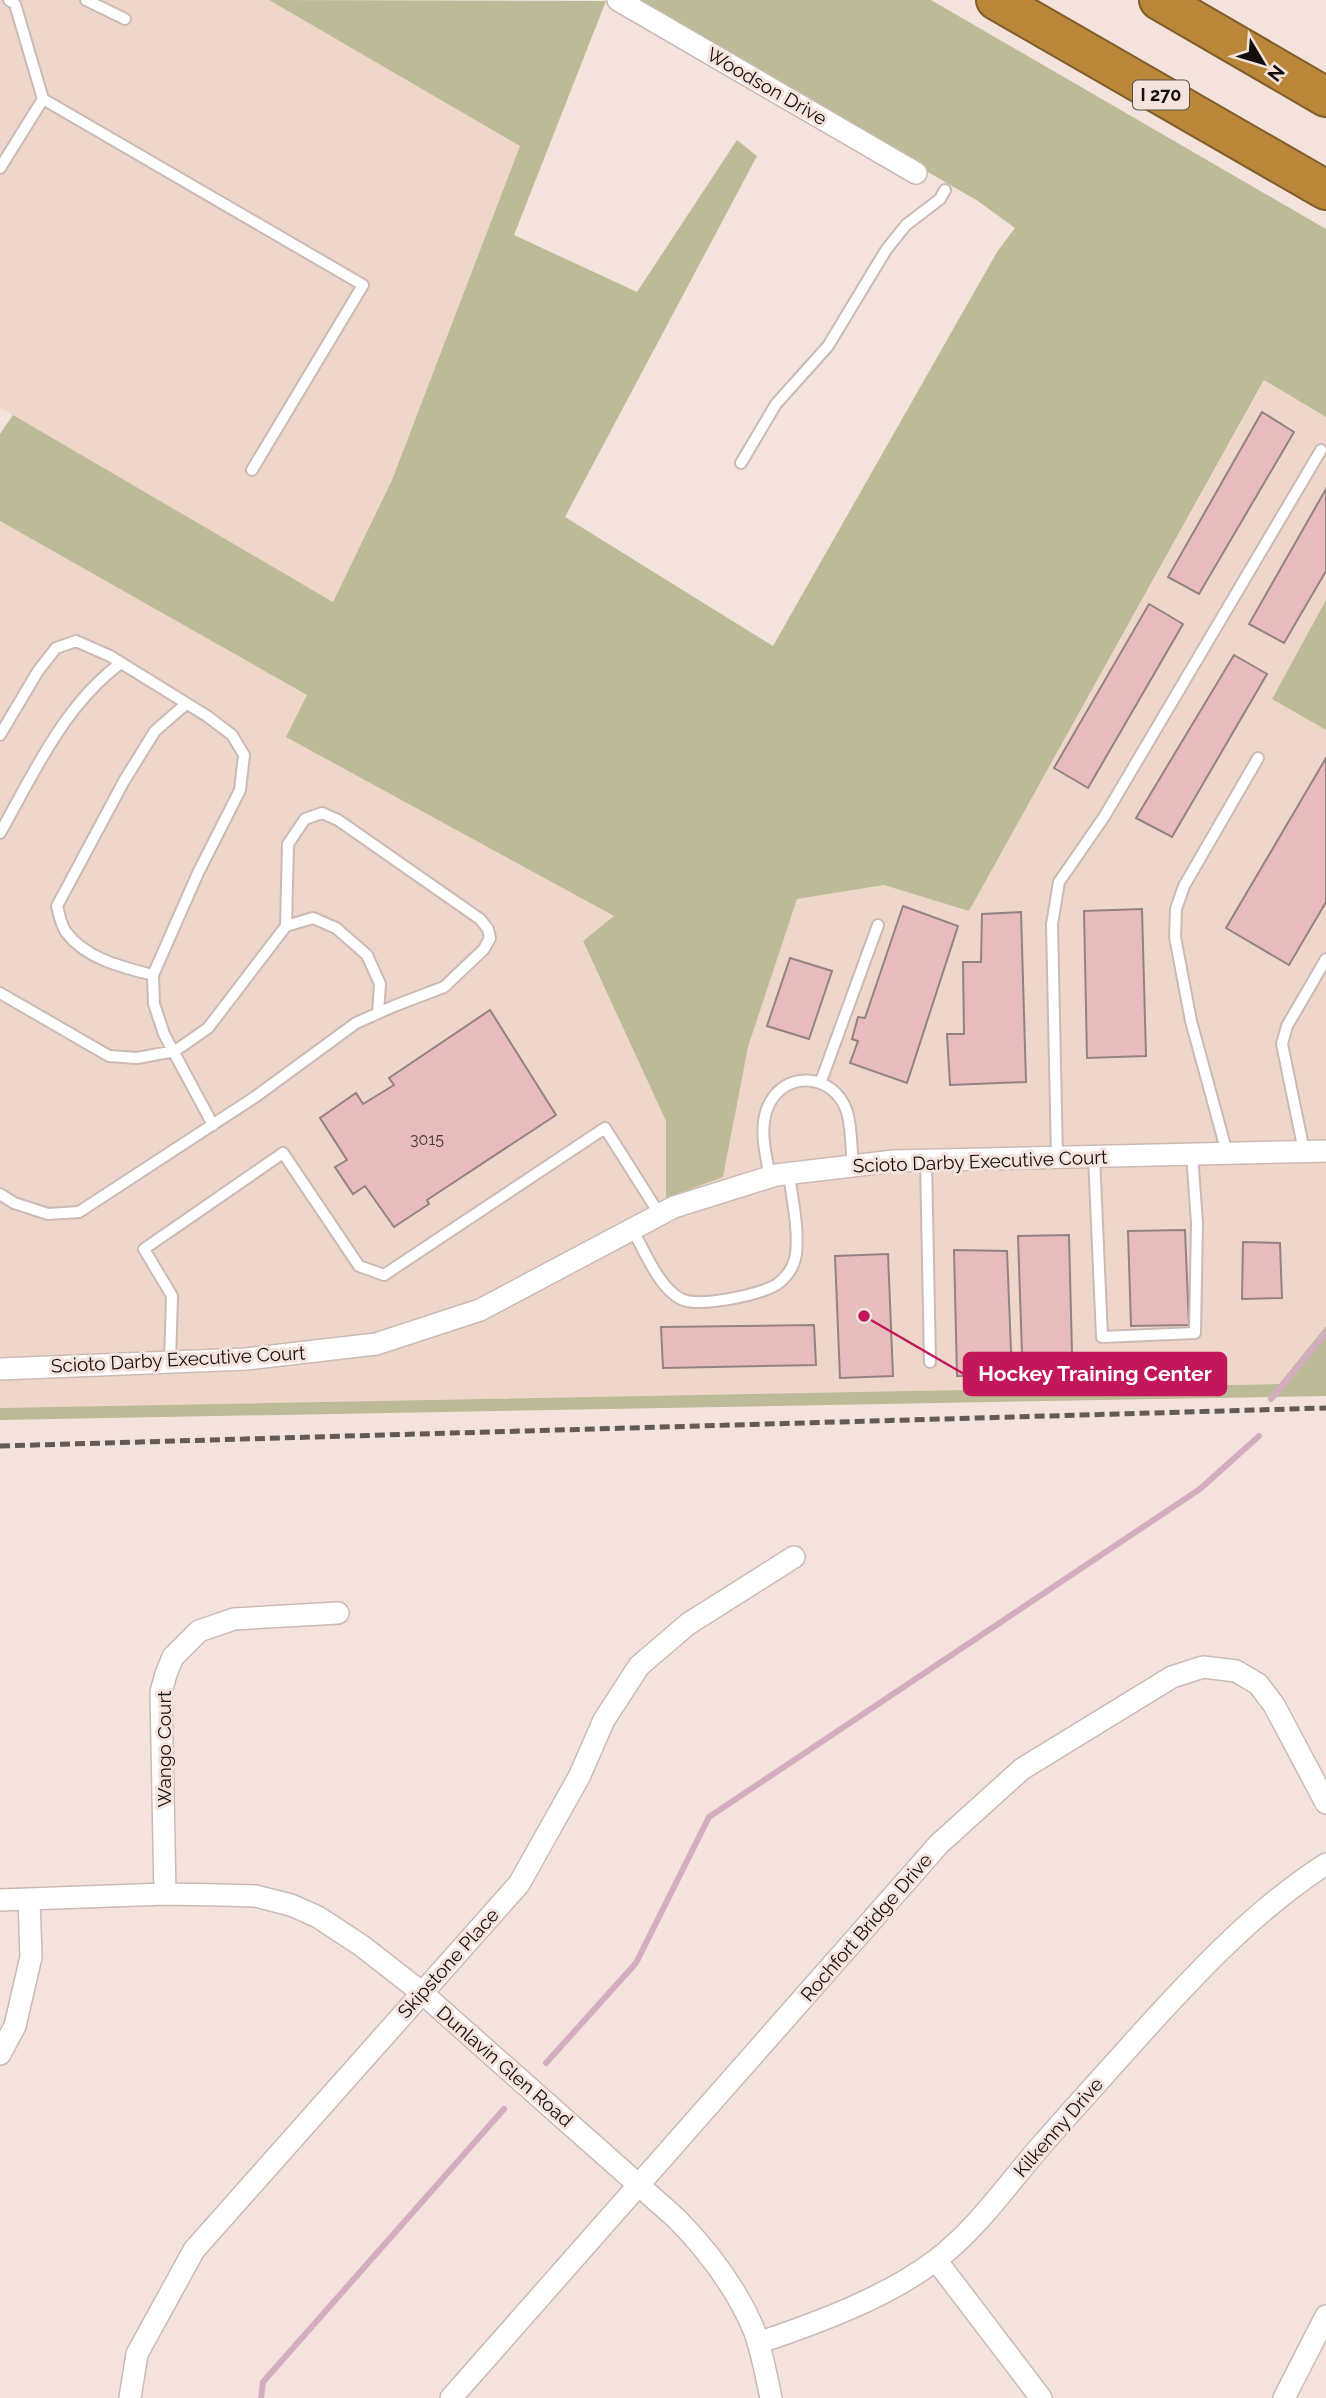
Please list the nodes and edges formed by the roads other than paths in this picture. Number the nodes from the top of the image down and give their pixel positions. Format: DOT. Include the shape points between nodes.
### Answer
graph roads {
  1 [pos="9,0"];
  2 [pos="86,0"];
  3 [pos="618,0"];
  4 [pos="996,0"];
  5 [pos="1159,0"];
  6 [pos="125,19"];
  7 [pos="1326,97"];
  8 [pos="43,99"];
  9 [pos="0,168"];
  10 [pos="916,173"];
  11 [pos="945,190"];
  12 [pos="1326,190"];
  13 [pos="1321,450"];
  14 [pos="741,463"];
  15 [pos="251,470"];
  16 [pos="121,663"];
  17 [pos="186,704"];
  18 [pos="0,735"];
  19 [pos="1258,758"];
  20 [pos="0,833"];
  21 [pos="878,925"];
  22 [pos="286,926"];
  23 [pos="1326,959"];
  24 [pos="153,975"];
  25 [pos="0,993"];
  26 [pos="378,1013"];
  27 [pos="175,1051"];
  28 [pos="821,1081"];
  29 [pos="213,1125"];
  30 [pos="1326,1151"];
  31 [pos="1304,1152"];
  32 [pos="1227,1153"];
  33 [pos="1192,1154"];
  34 [pos="1094,1156"];
  35 [pos="1057,1157"];
  36 [pos="926,1160"];
  37 [pos="853,1166"];
  38 [pos="779,1176"];
  39 [pos="0,1194"];
  40 [pos="660,1215"];
  41 [pos="632,1229"];
  42 [pos="170,1362"];
  43 [pos="930,1362"];
  44 [pos="0,1369"];
  45 [pos="794,1558"];
  46 [pos="338,1613"];
  47 [pos="1326,1803"];
  48 [pos="1326,1864"];
  49 [pos="165,1894"];
  50 [pos="29,1899"];
  51 [pos="0,1900"];
  52 [pos="421,1992"];
  53 [pos="0,2054"];
  54 [pos="639,2185"];
  55 [pos="936,2260"];
  56 [pos="1326,2316"];
  57 [pos="758,2343"];
  58 [pos="130,2398"];
  59 [pos="451,2398"];
  60 [pos="771,2398"];
  61 [pos="1041,2398"];
  62 [pos="1284,2398"];
  1 -- 8 [label="lane" via="15,4"];
  2 -- 6 [label="lane"];
  3 -- 10 [label="street, Woodson Drive"];
  4 -- 12 [label="highway, I 270"];
  5 -- 7 [label="highway"];
  8 -- 9 [label="lane"];
  8 -- 15 [label="lane" via="363,285"];
  11 -- 14 [label="lane" via="886,250 828,346 776,404"];
  13 -- 35 [label="lane" via="1104,817 1059,882 1052,924"];
  16 -- 17 [label="lane"];
  16 -- 18 [label="lane" via="76,640 56,648"];
  16 -- 20 [label="lane" via="79,701"];
  17 -- 24 [label="lane" via="232,735 244,755 240,790"];
  17 -- 24 [label="lane" via="155,730 57,906 64,930 83,950"];
  19 -- 32 [label="lane" via="1184,886 1176,909 1175,937 1191,1021"];
  21 -- 28 [label="lane"];
  22 -- 26 [label="lane" via="313,918 336,928 367,955 380,984"];
  22 -- 26 [label="lane" via="288,844 305,818 323,813 480,919 490,938 484,950 444,987"];
  22 -- 27 [label="lane" via="208,1028"];
  23 -- 31 [label="lane" via="1287,1026 1282,1044"];
  24 -- 27 [label="lane" via="155,1003 164,1034"];
  25 -- 27 [label="lane" via="109,1056 137,1058"];
  26 -- 29 [label="lane" via="356,1023"];
  27 -- 29 [label="lane"];
  28 -- 37 [label="lane" via="838,1095 847,1112"];
  28 -- 38 [label="lane" via="783,1086 767,1109 762,1132"];
  29 -- 39 [label="lane" via="79,1212 48,1214"];
  30 -- 31 [label="street, Scioto Darby Executive Court"];
  31 -- 32 [label="street, Scioto Darby Executive Court"];
  32 -- 33 [label="street, Scioto Darby Executive Court"];
  33 -- 34 [label="street, Scioto Darby Executive Court"];
  33 -- 34 [label="lane" via="1197,1223 1195,1333 1102,1337"];
  34 -- 35 [label="street, Scioto Darby Executive Court"];
  35 -- 36 [label="street, Scioto Darby Executive Court"];
  36 -- 37 [label="street, Scioto Darby Executive Court"];
  36 -- 43 [label="lane"];
  37 -- 38 [label="street, Scioto Darby Executive Court"];
  38 -- 40 [label="street, Scioto Darby Executive Court"];
  38 -- 41 [label="lane" via="795,1216 796,1255 790,1273 750,1295 695,1303 682,1299 669,1290"];
  40 -- 41 [label="street, Scioto Darby Executive Court"];
  40 -- 42 [label="lane" via="605,1128 384,1275 359,1266 283,1153 144,1249 172,1296"];
  41 -- 42 [label="street, Scioto Darby Executive Court" via="480,1310 376,1345"];
  42 -- 44 [label="street, Scioto Darby Executive Court"];
  45 -- 52 [label="street, Skipstone Place" via="688,1624 639,1666 604,1720 579,1777 519,1884"];
  46 -- 49 [label="street, Wango Court" via="220,1622 199,1631 173,1657 161,1692"];
  47 -- 54 [label="street, Rochfort Bridge Drive" via="1258,1684 1236,1671 1203,1667 1172,1677 1022,1769 939,1844"];
  48 -- 55 [label="street, Kilkenny Drive" via="1225,1945"];
  49 -- 50 [label="street, Dunlavin Glen Road"];
  49 -- 52 [label="street, Dunlavin Glen Road" via="255,1896 291,1905 362,1946"];
  50 -- 51 [label="street, Dunlavin Glen Road"];
  50 -- 53 [label="street" via="31,1957 15,2026"];
  52 -- 54 [label="street, Dunlavin Glen Road"];
  52 -- 58 [label="street, Skipstone Place" via="194,2250 136,2354"];
  54 -- 57 [label="street, Dunlavin Glen Road" via="686,2228 721,2270"];
  54 -- 59 [label="street, Rochfort Bridge Drive"];
  55 -- 57 [label="street, Kilkenny Drive" via="848,2309"];
  55 -- 61 [label="street"];
  56 -- 62 [label="street"];
  57 -- 60 [label="street, Dunlavin Glen Road"];
}
